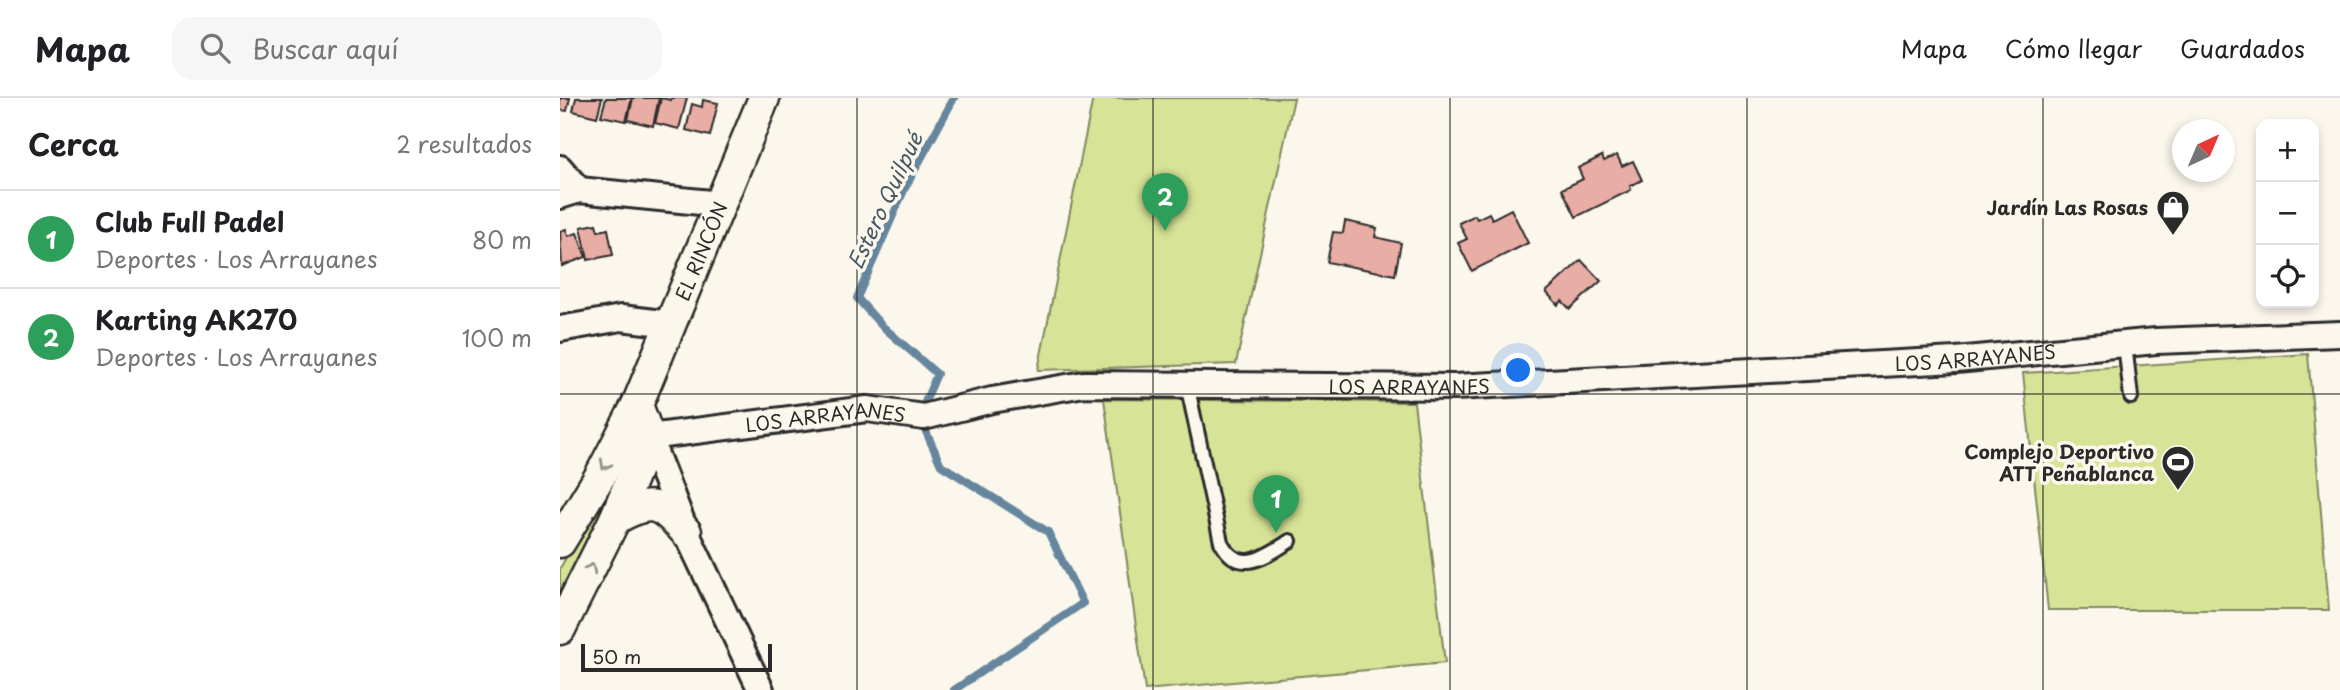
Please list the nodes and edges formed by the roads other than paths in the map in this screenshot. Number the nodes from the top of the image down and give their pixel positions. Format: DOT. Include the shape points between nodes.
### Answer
graph roads {
  1 [pos="764,98"];
  2 [pos="560,169"];
  3 [pos="569,193"];
  4 [pos="721,204"];
  5 [pos="670,324"];
  6 [pos="560,329"];
  7 [pos="2340,334"];
  8 [pos="2125,344"];
  9 [pos="1187,384"];
  10 [pos="2131,397"];
  11 [pos="637,405"];
  12 [pos="649,438"];
  13 [pos="615,519"];
  14 [pos="687,532"];
  15 [pos="1290,541"];
  16 [pos="560,542"];
  17 [pos="560,629"];
  18 [pos="761,690"];
  1 -- 4 [label="street, EL RINCÓN"];
  2 -- 3 [label="street"];
  3 -- 4 [label="street"];
  4 -- 5 [label="street, EL RINCÓN"];
  5 -- 6 [label="street" via="621,318"];
  5 -- 11 [label="street, EL RINCÓN"];
  7 -- 8 [label="street, LOS ARRAYANES"];
  8 -- 9 [label="street, LOS ARRAYANES" via="1956,360 1455,387"];
  8 -- 10 [label="lane"];
  9 -- 12 [label="street, LOS ARRAYANES" via="1084,384 924,417 867,409"];
  9 -- 15 [label="lane" via="1227,554 1238,561 1252,561"];
  11 -- 12 [label="street"];
  11 -- 16 [label="street, EL RINCÓN, one-way"];
  12 -- 13 [label="street"];
  12 -- 14 [label="street"];
  13 -- 14 [label="street" via="648,505 671,516"];
  17 -- 13 [label="street, one-way"];
  14 -- 18 [label="street"];
}
